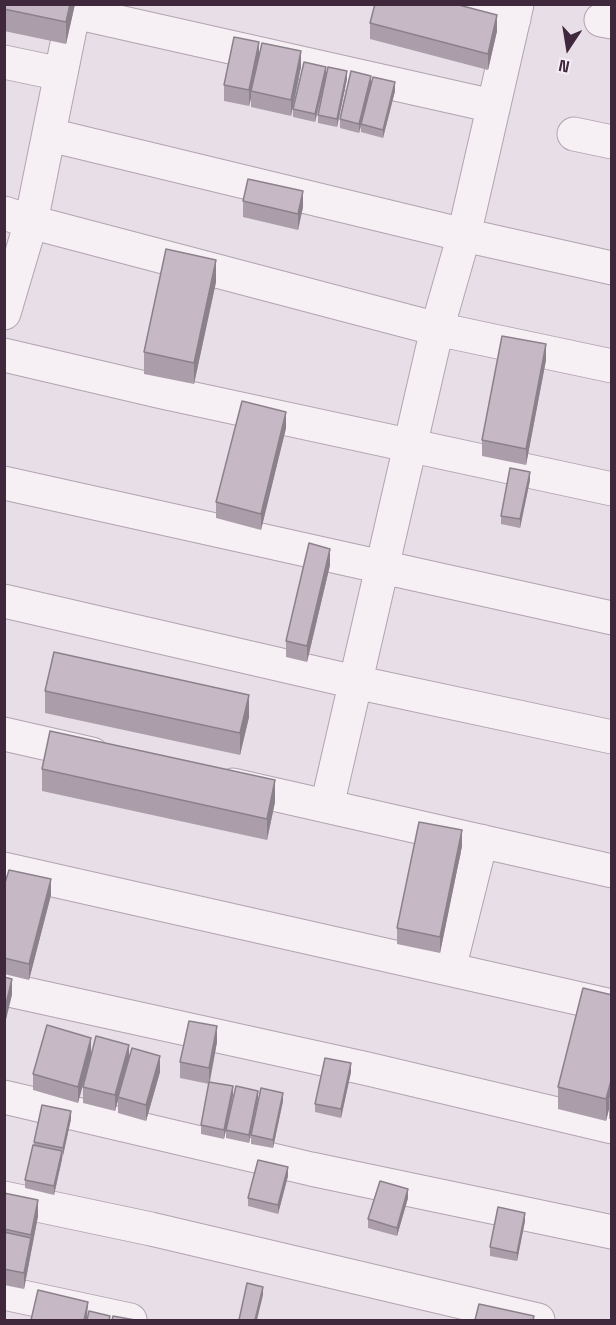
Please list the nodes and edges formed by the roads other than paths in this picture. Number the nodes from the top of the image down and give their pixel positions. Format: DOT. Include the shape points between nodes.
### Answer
graph roads {
  1 [pos="452,4"];
  2 [pos="75,8"];
  3 [pos="515,12"];
  4 [pos="4,62"];
  5 [pos="61,74"];
  6 [pos="494,106"];
  7 [pos="574,134"];
  8 [pos="50,135"];
  9 [pos="612,142"];
  10 [pos="18,217"];
  11 [pos="464,235"];
  12 [pos="612,268"];
  13 [pos="4,313"];
  14 [pos="437,329"];
  15 [pos="4,355"];
  16 [pos="612,366"];
  17 [pos="410,446"];
  18 [pos="4,483"];
  19 [pos="612,489"];
  20 [pos="381,567"];
  21 [pos="4,601"];
  22 [pos="612,618"];
  23 [pos="355,682"];
  24 [pos="4,734"];
  25 [pos="612,737"];
  26 [pos="120,760"];
  27 [pos="201,778"];
  28 [pos="327,806"];
  29 [pos="481,841"];
  30 [pos="4,869"];
  31 [pos="612,871"];
  32 [pos="450,969"];
  33 [pos="4,989"];
  34 [pos="612,1006"];
  35 [pos="4,1097"];
  36 [pos="612,1127"];
  37 [pos="4,1198"];
  38 [pos="612,1232"];
  39 [pos="4,1293"];
  40 [pos="130,1320"];
  41 [pos="537,1320"];
  1 -- 3 [label="street"];
  2 -- 5 [label="street"];
  2 -- 6 [label="street"];
  3 -- 6 [label="street"];
  4 -- 5 [label="street"];
  5 -- 8 [label="street"];
  6 -- 11 [label="street"];
  7 -- 9 [label="street"];
  8 -- 10 [label="street"];
  8 -- 11 [label="street"];
  10 -- 13 [label="street"];
  10 -- 14 [label="street"];
  11 -- 12 [label="street"];
  11 -- 14 [label="street"];
  14 -- 16 [label="street"];
  14 -- 17 [label="street"];
  15 -- 17 [label="street"];
  17 -- 19 [label="street"];
  17 -- 20 [label="street"];
  18 -- 20 [label="street"];
  20 -- 22 [label="street"];
  20 -- 23 [label="street"];
  21 -- 23 [label="street"];
  23 -- 25 [label="street"];
  23 -- 28 [label="street"];
  24 -- 26 [label="street"];
  27 -- 28 [label="street"];
  28 -- 29 [label="street"];
  29 -- 31 [label="street"];
  29 -- 32 [label="street"];
  30 -- 32 [label="street"];
  32 -- 34 [label="street"];
  33 -- 36 [label="street"];
  35 -- 38 [label="street" via="311,1169"];
  37 -- 41 [label="street"];
  39 -- 40 [label="street"];
}
